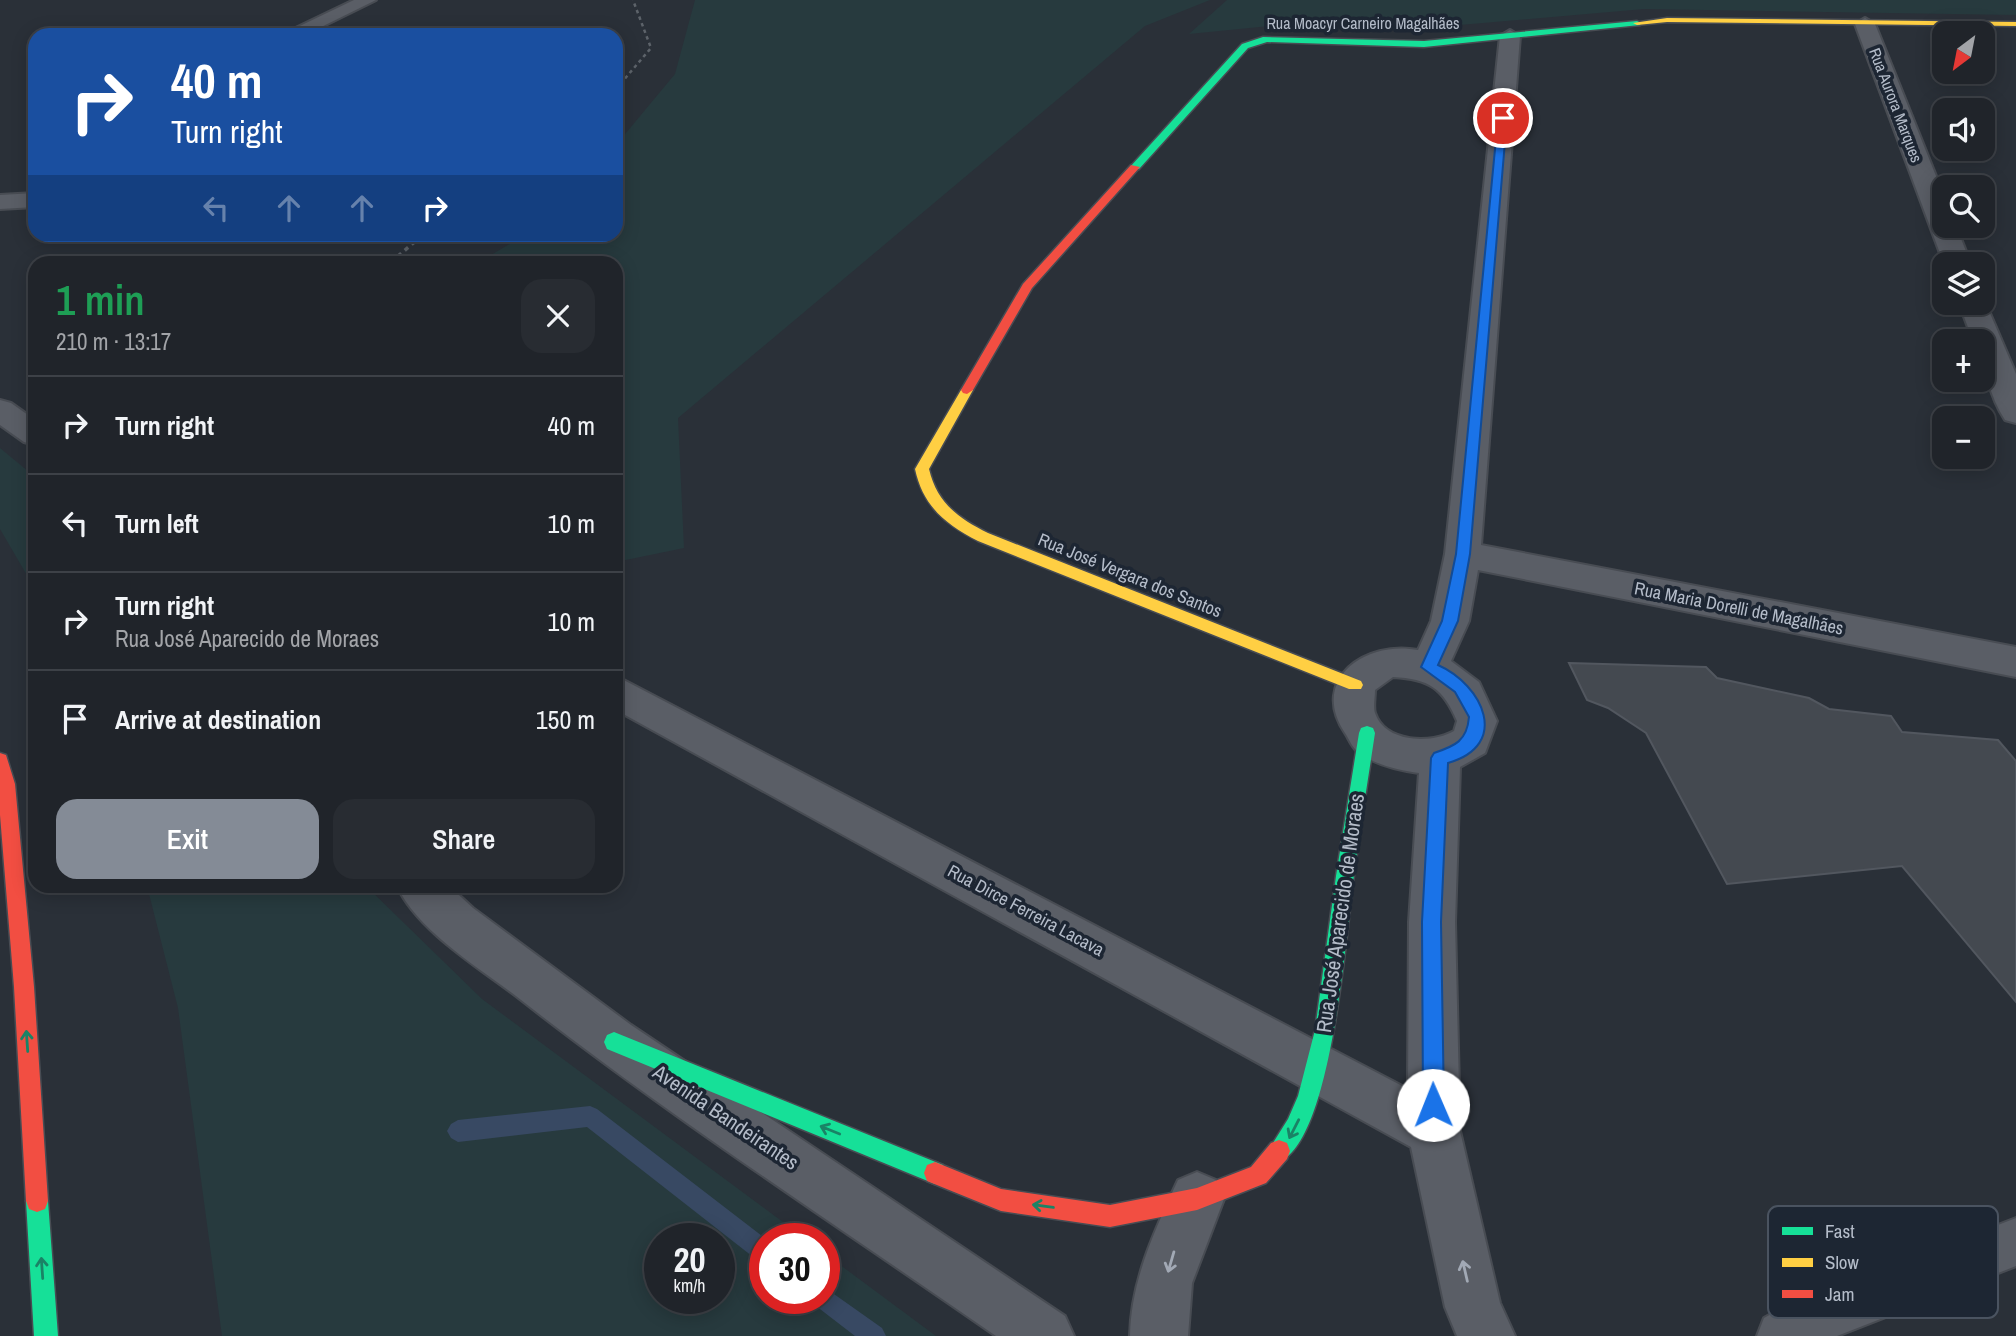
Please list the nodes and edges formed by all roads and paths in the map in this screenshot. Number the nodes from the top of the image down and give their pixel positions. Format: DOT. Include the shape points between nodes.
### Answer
graph roads {
  1 [pos="368,0"];
  2 [pos="633,0"];
  3 [pos="1865,24"];
  4 [pos="2016,24"];
  5 [pos="306,28"];
  6 [pos="1510,36"];
  7 [pos="623,81"];
  8 [pos="28,200"];
  9 [pos="0,202"];
  10 [pos="415,242"];
  11 [pos="1953,252"];
  12 [pos="398,256"];
  13 [pos="1978,315"];
  14 [pos="0,410"];
  15 [pos="2016,414"];
  16 [pos="28,430"];
  17 [pos="922,469"];
  18 [pos="1463,554"];
  19 [pos="2016,662"];
  20 [pos="1429,667"];
  21 [pos="1355,685"];
  22 [pos="623,695"];
  23 [pos="1367,733"];
  24 [pos="1440,758"];
  25 [pos="0,760"];
  26 [pos="426,893"];
  27 [pos="614,1042"];
  28 [pos="1316,1065"];
  29 [pos="1434,1131"];
  30 [pos="1197,1199"];
  31 [pos="2016,1242"];
  32 [pos="1998,1249"];
  33 [pos="1820,1318"];
  34 [pos="46,1336"];
  35 [pos="1045,1336"];
  36 [pos="1159,1336"];
  37 [pos="1486,1336"];
  38 [pos="1782,1336"];
  1 -- 5 [label="lane"];
  2 -- 7 [label="path" via="651,48"];
  3 -- 4 [label="main road, Rua Moacyr Carneiro Magalhães"];
  3 -- 6 [label="main road, Rua Moacyr Carneiro Magalhães" via="1667,20"];
  3 -- 11 [label="street, Rua Aurora Marques"];
  6 -- 17 [label="main road, Rua Moacyr Carneiro Magalhães" via="1424,44 1292,38 1245,46 1027,286"];
  6 -- 18 [label="street"];
  8 -- 9 [label="lane"];
  10 -- 12 [label="path"];
  13 -- 15 [label="street"];
  14 -- 16 [label="street"];
  17 -- 21 [label="main road, Rua José Vergara dos Santos" via="924,491 943,516 983,537"];
  18 -- 19 [label="street, Rua Maria Dorelli de Magalhães"];
  18 -- 20 [label="street" via="1450,621"];
  20 -- 21 [label="street" via="1411,663 1376,666"];
  20 -- 24 [label="street" via="1461,688 1477,717 1469,744 1457,754"];
  21 -- 23 [label="street" via="1353,707"];
  22 -- 28 [label="street, Rua Dirce Ferreira Lacava"];
  23 -- 24 [label="street" via="1401,755"];
  23 -- 28 [label="main road, Rua José Aparecido de Moraes" via="1331,1004"];
  24 -- 29 [label="street" via="1432,922"];
  34 -- 25 [label="main road, one-way" via="24,987"];
  26 -- 27 [label="street, Avenida Bandeirantes" via="457,923"];
  30 -- 27 [label="main road, Rua José Aparecido de Moraes, one-way" via="1110,1216 1002,1200"];
  27 -- 35 [label="street, Avenida Bandeirantes"];
  28 -- 29 [label="street, Rua Dirce Ferreira Lacava"];
  28 -- 30 [label="main road, Rua José Aparecido de Moraes, one-way" via="1296,1132 1258,1175"];
  37 -- 29 [label="street, one-way" via="1473,1307"];
  30 -- 36 [label="street, one-way" via="1172,1254 1157,1313"];
  31 -- 32 [label="lane"];
  33 -- 38 [label="lane"];
}
